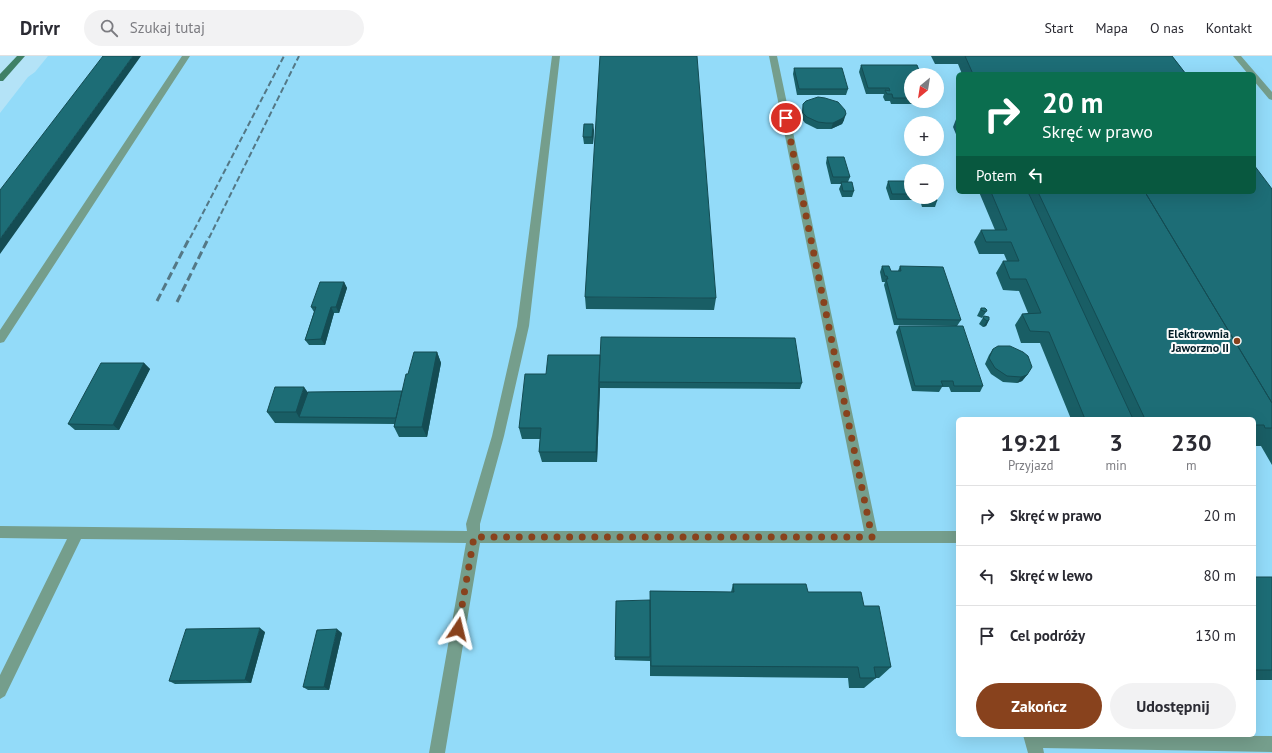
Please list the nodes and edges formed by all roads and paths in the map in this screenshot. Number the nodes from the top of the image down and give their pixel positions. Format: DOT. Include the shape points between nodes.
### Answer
graph roads {
  1 [pos="21,56"];
  2 [pos="186,56"];
  3 [pos="556,56"];
  4 [pos="773,56"];
  5 [pos="1237,56"];
  6 [pos="1250,72"];
  7 [pos="1256,78"];
  8 [pos="0,79"];
  9 [pos="1272,97"];
  10 [pos="0,339"];
  11 [pos="0,532"];
  12 [pos="77,533"];
  13 [pos="474,537"];
  14 [pos="872,537"];
  15 [pos="956,537"];
  16 [pos="0,691"];
  17 [pos="1033,743"];
  18 [pos="1272,744"];
  19 [pos="437,753"];
  1 -- 8 [label="main road"];
  2 -- 10 [label="lane"];
  3 -- 13 [label="lane" via="523,326 498,436 474,524"];
  4 -- 14 [label="lane"];
  5 -- 6 [label="lane"];
  7 -- 9 [label="lane"];
  11 -- 12 [label="lane"];
  12 -- 13 [label="lane"];
  12 -- 16 [label="lane"];
  13 -- 14 [label="lane"];
  13 -- 19 [label="lane"];
  14 -- 15 [label="lane"];
  17 -- 18 [label="lane"];
}
